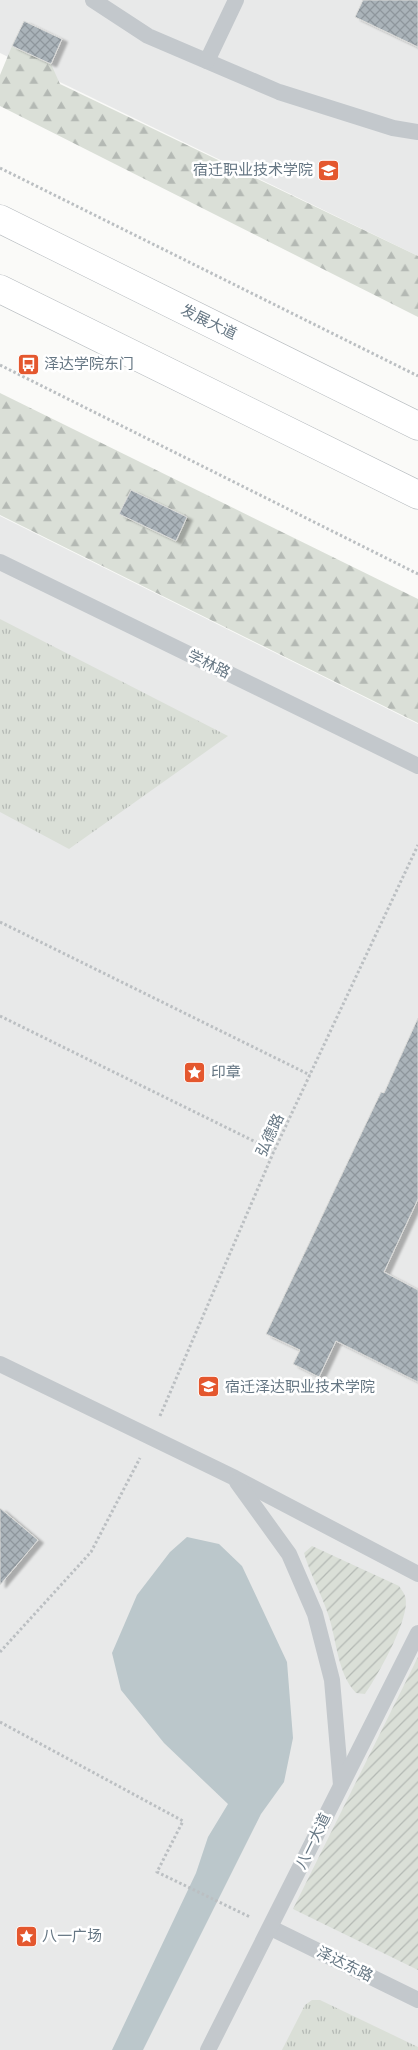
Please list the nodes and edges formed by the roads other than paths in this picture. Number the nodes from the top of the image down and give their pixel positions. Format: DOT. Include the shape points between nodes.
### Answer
graph roads {
  1 [pos="93,0"];
  2 [pos="236,0"];
  3 [pos="207,61"];
  4 [pos="418,132"];
  5 [pos="0,219"];
  6 [pos="0,289"];
  7 [pos="418,426"];
  8 [pos="418,495"];
  9 [pos="0,562"];
  10 [pos="418,766"];
  11 [pos="0,1364"];
  12 [pos="235,1478"];
  13 [pos="418,1574"];
  14 [pos="418,1632"];
  15 [pos="341,1786"];
  16 [pos="271,1928"];
  17 [pos="418,2000"];
  18 [pos="208,2050"];
  1 -- 3 [label="lane" via="148,36"];
  2 -- 3 [label="lane"];
  3 -- 4 [label="lane" via="279,92 393,128"];
  5 -- 7 [label="main road, 发展大道"];
  6 -- 8 [label="main road"];
  9 -- 10 [label="lane, 学林路"];
  11 -- 12 [label="lane"];
  12 -- 13 [label="lane"];
  12 -- 15 [label="lane" via="289,1554 315,1614 332,1680"];
  14 -- 15 [label="lane, 八一大道"];
  15 -- 16 [label="lane, 八一大道"];
  16 -- 17 [label="lane, 泽达东路"];
  16 -- 18 [label="lane, 八一大道"];
}
